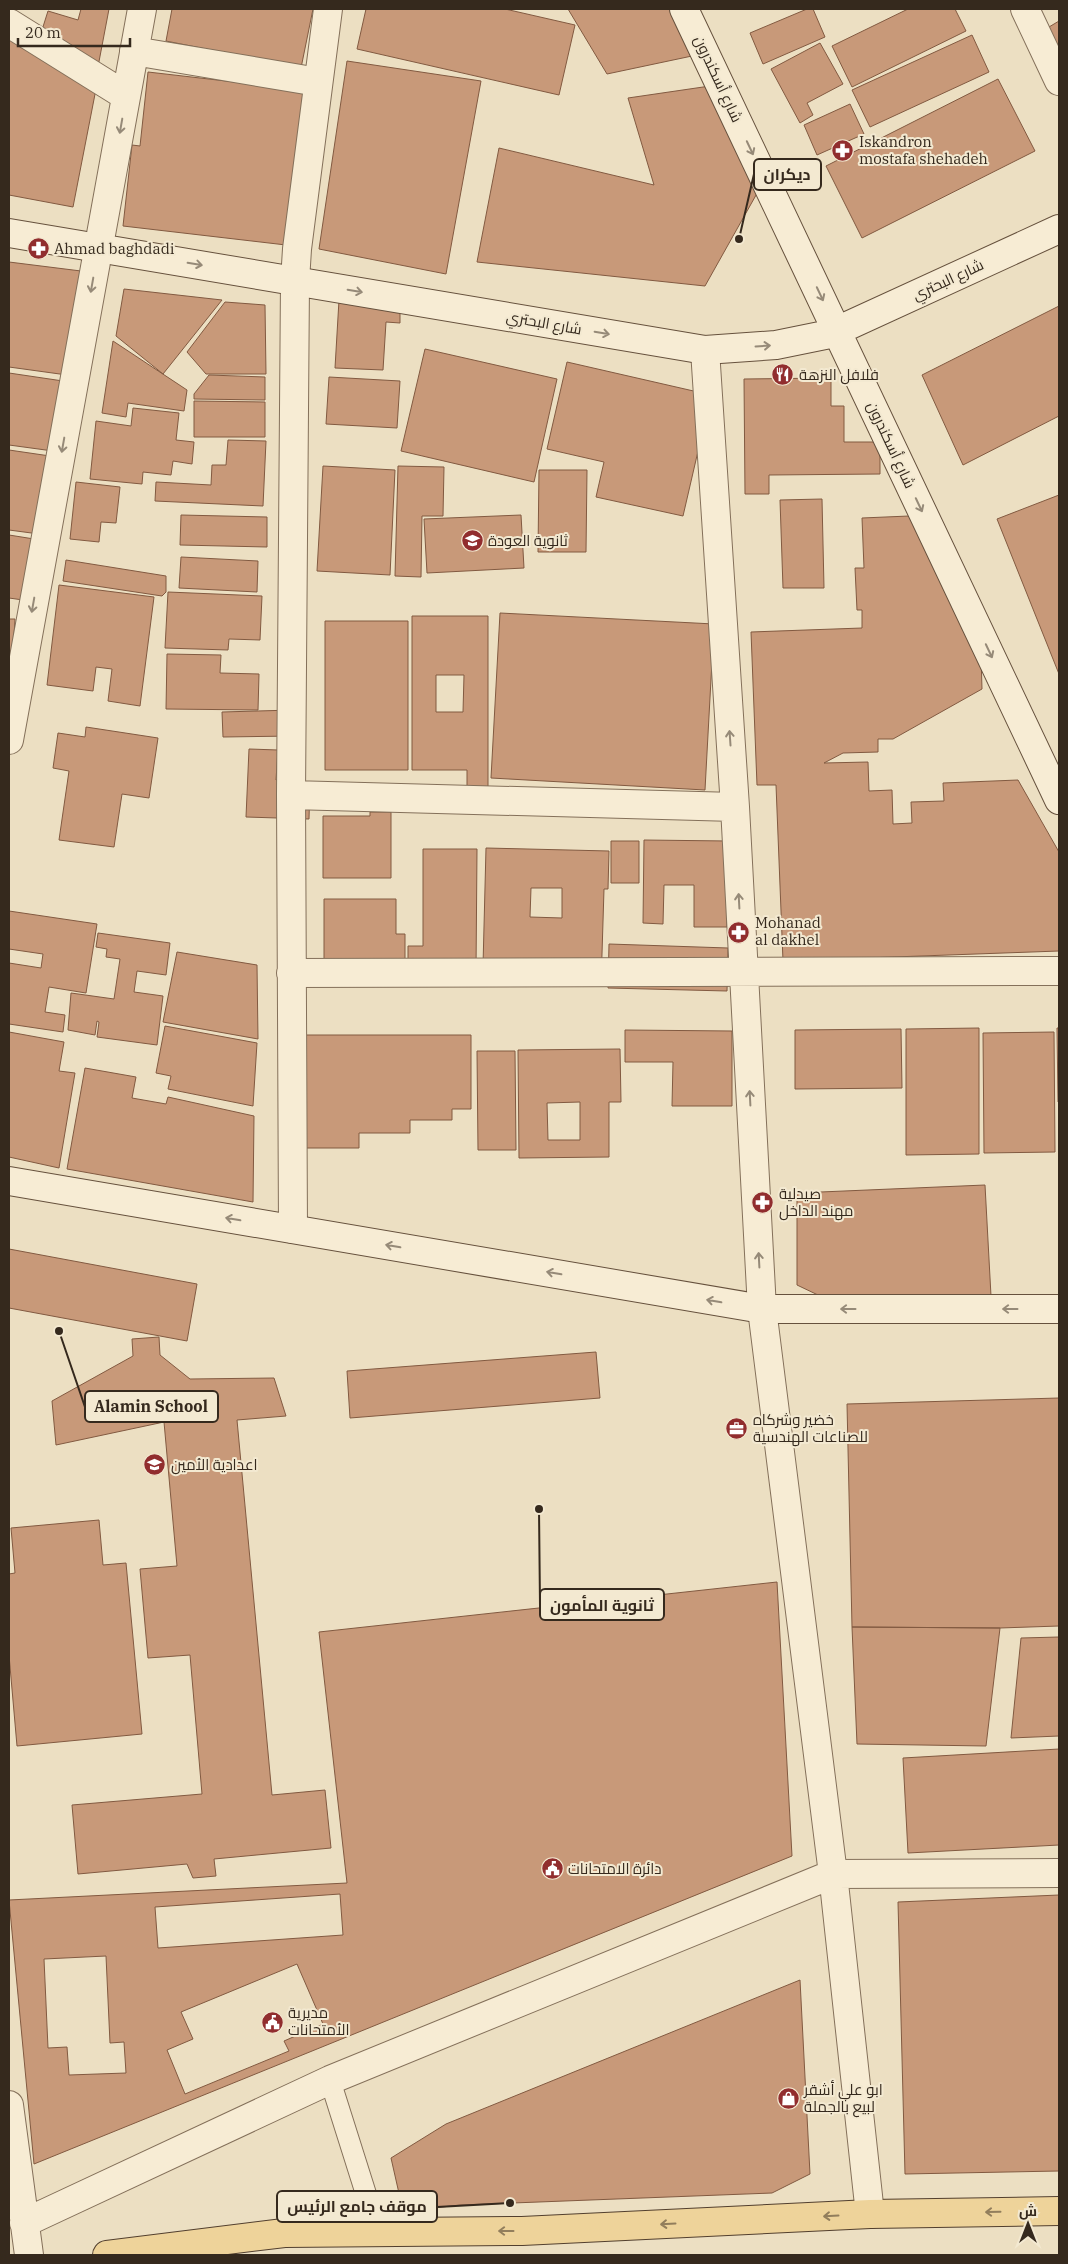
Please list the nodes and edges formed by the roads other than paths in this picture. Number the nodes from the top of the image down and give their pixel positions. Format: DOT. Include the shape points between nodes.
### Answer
graph roads {
  1 [pos="142,9"];
  2 [pos="328,9"];
  3 [pos="684,9"];
  4 [pos="1025,9"];
  5 [pos="9,23"];
  6 [pos="134,51"];
  7 [pos="1059,81"];
  8 [pos="318,82"];
  9 [pos="126,96"];
  10 [pos="1059,229"];
  11 [pos="9,233"];
  12 [pos="99,248"];
  13 [pos="295,281"];
  14 [pos="837,331"];
  15 [pos="706,350"];
  16 [pos="9,740"];
  17 [pos="291,795"];
  18 [pos="1059,800"];
  19 [pos="735,807"];
  20 [pos="1059,971"];
  21 [pos="291,973"];
  22 [pos="743,973"];
  23 [pos="9,1181"];
  24 [pos="293,1229"];
  25 [pos="762,1309"];
  26 [pos="1059,1309"];
  27 [pos="1059,1873"];
  28 [pos="833,1874"];
  29 [pos="330,2080"];
  30 [pos="9,2105"];
  31 [pos="1059,2211"];
  32 [pos="870,2214"];
  33 [pos="24,2223"];
  34 [pos="378,2232"];
  35 [pos="29,2255"];
  36 [pos="107,2255"];
  1 -- 6 [label="street"];
  2 -- 8 [label="street"];
  3 -- 14 [label="street, شارع أسكندرون, one-way"];
  4 -- 7 [label="street"];
  5 -- 9 [label="street"];
  6 -- 8 [label="street"];
  6 -- 9 [label="street"];
  8 -- 13 [label="street"];
  9 -- 12 [label="street, one-way"];
  10 -- 14 [label="street, شارع البحتري"];
  11 -- 12 [label="street, شارع البحتري"];
  12 -- 13 [label="street, شارع البحتري, one-way"];
  12 -- 16 [label="street, one-way"];
  13 -- 15 [label="street, شارع البحتري, one-way"];
  13 -- 17 [label="street"];
  15 -- 14 [label="street, شارع البحتري, one-way" via="776,345"];
  14 -- 18 [label="street, شارع أسكندرون, one-way"];
  19 -- 15 [label="street, one-way"];
  17 -- 19 [label="street"];
  17 -- 21 [label="street"];
  22 -- 19 [label="street, one-way"];
  20 -- 22 [label="street"];
  21 -- 22 [label="street"];
  21 -- 24 [label="street"];
  25 -- 22 [label="street, one-way"];
  24 -- 23 [label="street, one-way"];
  25 -- 24 [label="street, one-way"];
  26 -- 25 [label="street, one-way"];
  25 -- 28 [label="street"];
  27 -- 28 [label="street"];
  28 -- 29 [label="street"];
  28 -- 32 [label="street"];
  29 -- 33 [label="street"];
  29 -- 34 [label="lane"];
  30 -- 33 [label="street"];
  31 -- 32 [label="main road, one-way"];
  32 -- 34 [label="main road, one-way" via="522,2231"];
  33 -- 35 [label="street"];
  34 -- 36 [label="main road" via="284,2233"];
}
